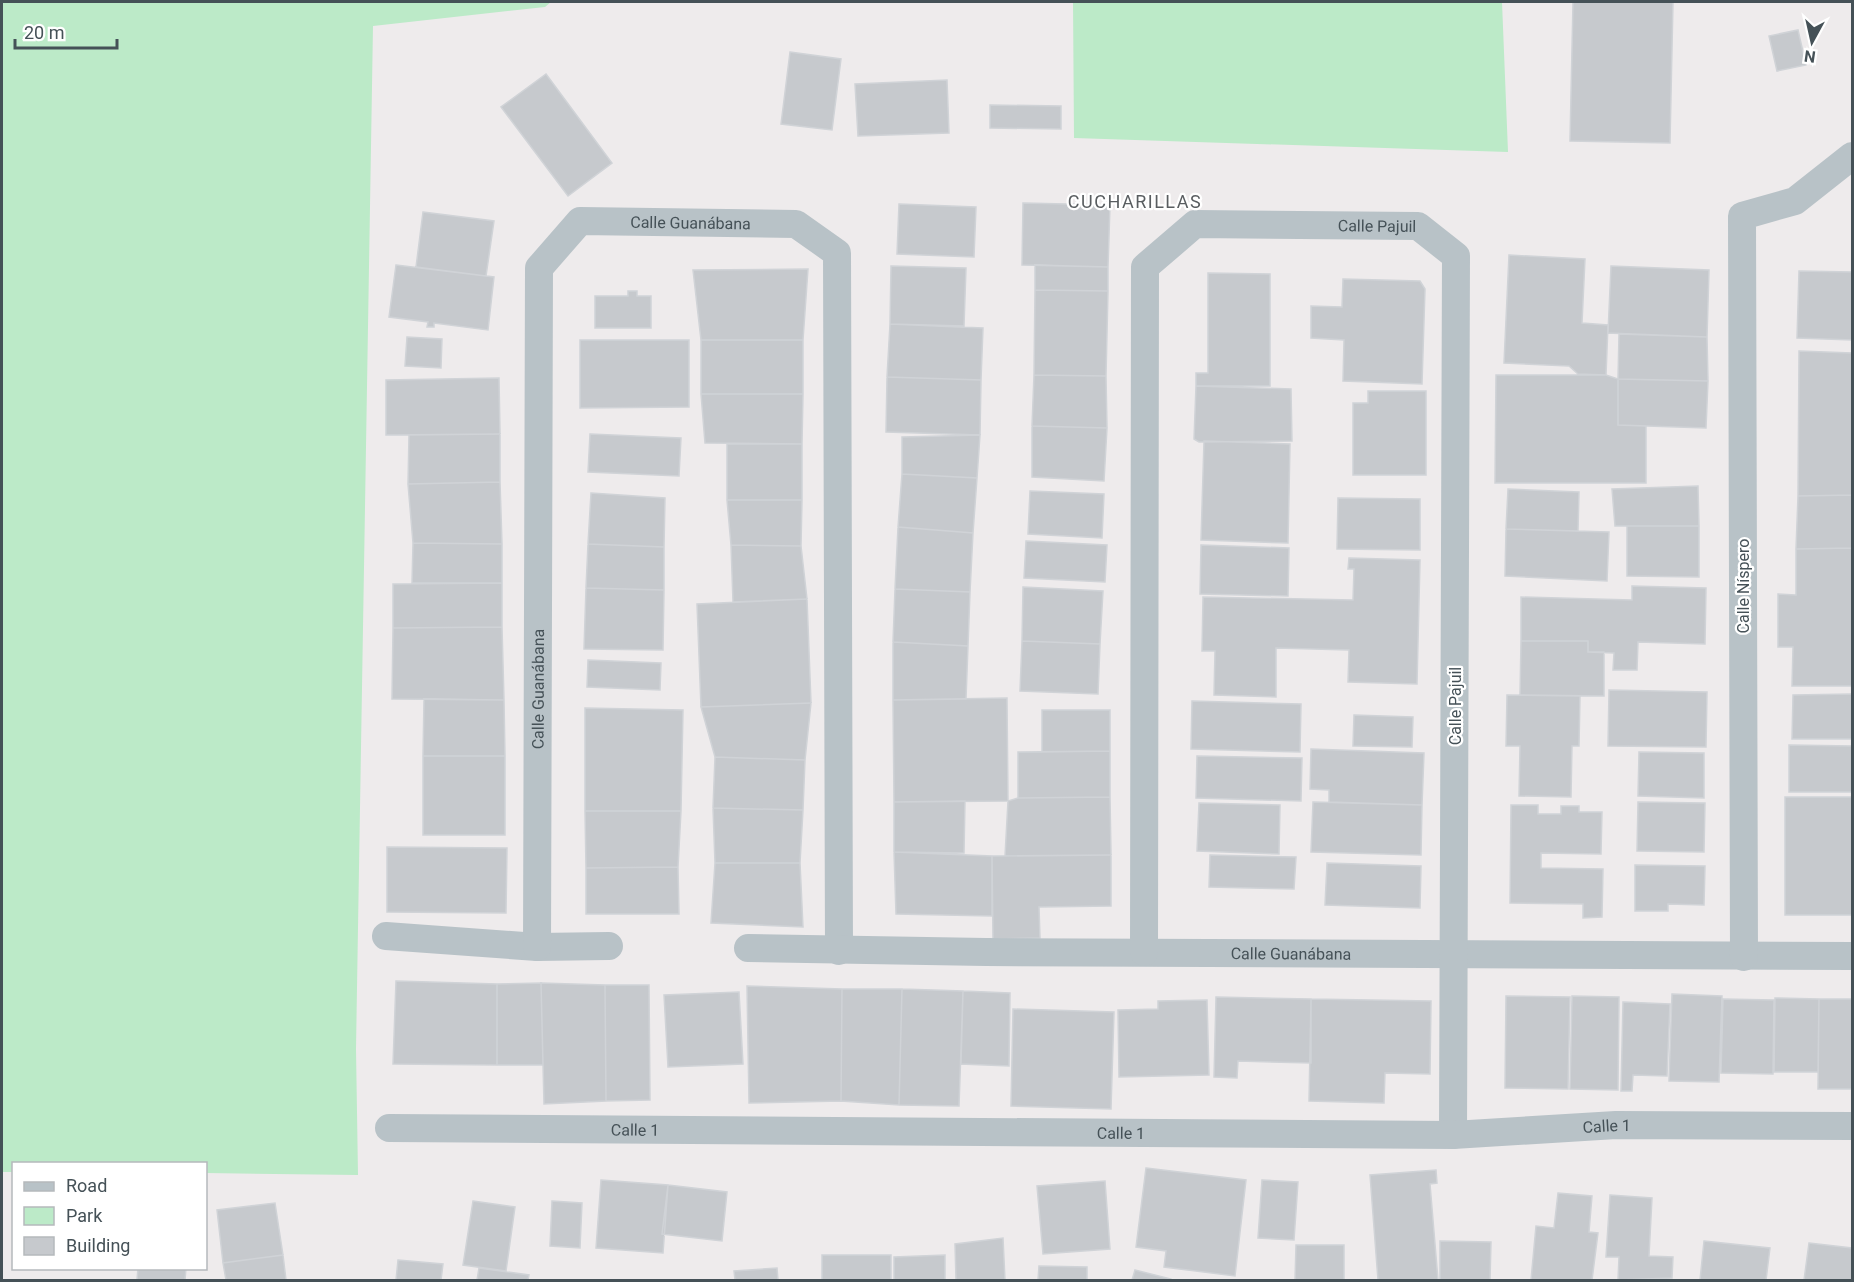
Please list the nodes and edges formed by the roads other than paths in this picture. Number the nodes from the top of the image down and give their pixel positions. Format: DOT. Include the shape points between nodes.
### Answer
graph roads {
  1 [pos="1852,156"];
  2 [pos="386,936"];
  3 [pos="609,946"];
  4 [pos="537,947"];
  5 [pos="748,948"];
  6 [pos="839,951"];
  7 [pos="1144,952"];
  8 [pos="1454,953"];
  9 [pos="1852,956"];
  10 [pos="1744,957"];
  11 [pos="1852,1126"];
  12 [pos="389,1128"];
  13 [pos="1453,1135"];
  1 -- 10 [label="street, Calle Níspero" via="1795,201 1742,216"];
  2 -- 4 [label="street"];
  3 -- 4 [label="street"];
  4 -- 6 [label="street, Calle Guanábana" via="539,268 580,221 796,224 837,253"];
  5 -- 6 [label="street, Calle Guanábana"];
  6 -- 7 [label="street, Calle Guanábana"];
  7 -- 8 [label="street, Calle Guanábana"];
  7 -- 8 [label="street, Calle Pajuil" via="1145,267 1196,224 1207,224 1418,226 1456,256"];
  8 -- 10 [label="street, Calle Guanábana"];
  8 -- 13 [label="street, Calle Pajuil"];
  9 -- 10 [label="street, Calle Guanábana"];
  11 -- 13 [label="street, Calle 1" via="1616,1125"];
  12 -- 13 [label="street, Calle 1"];
}
